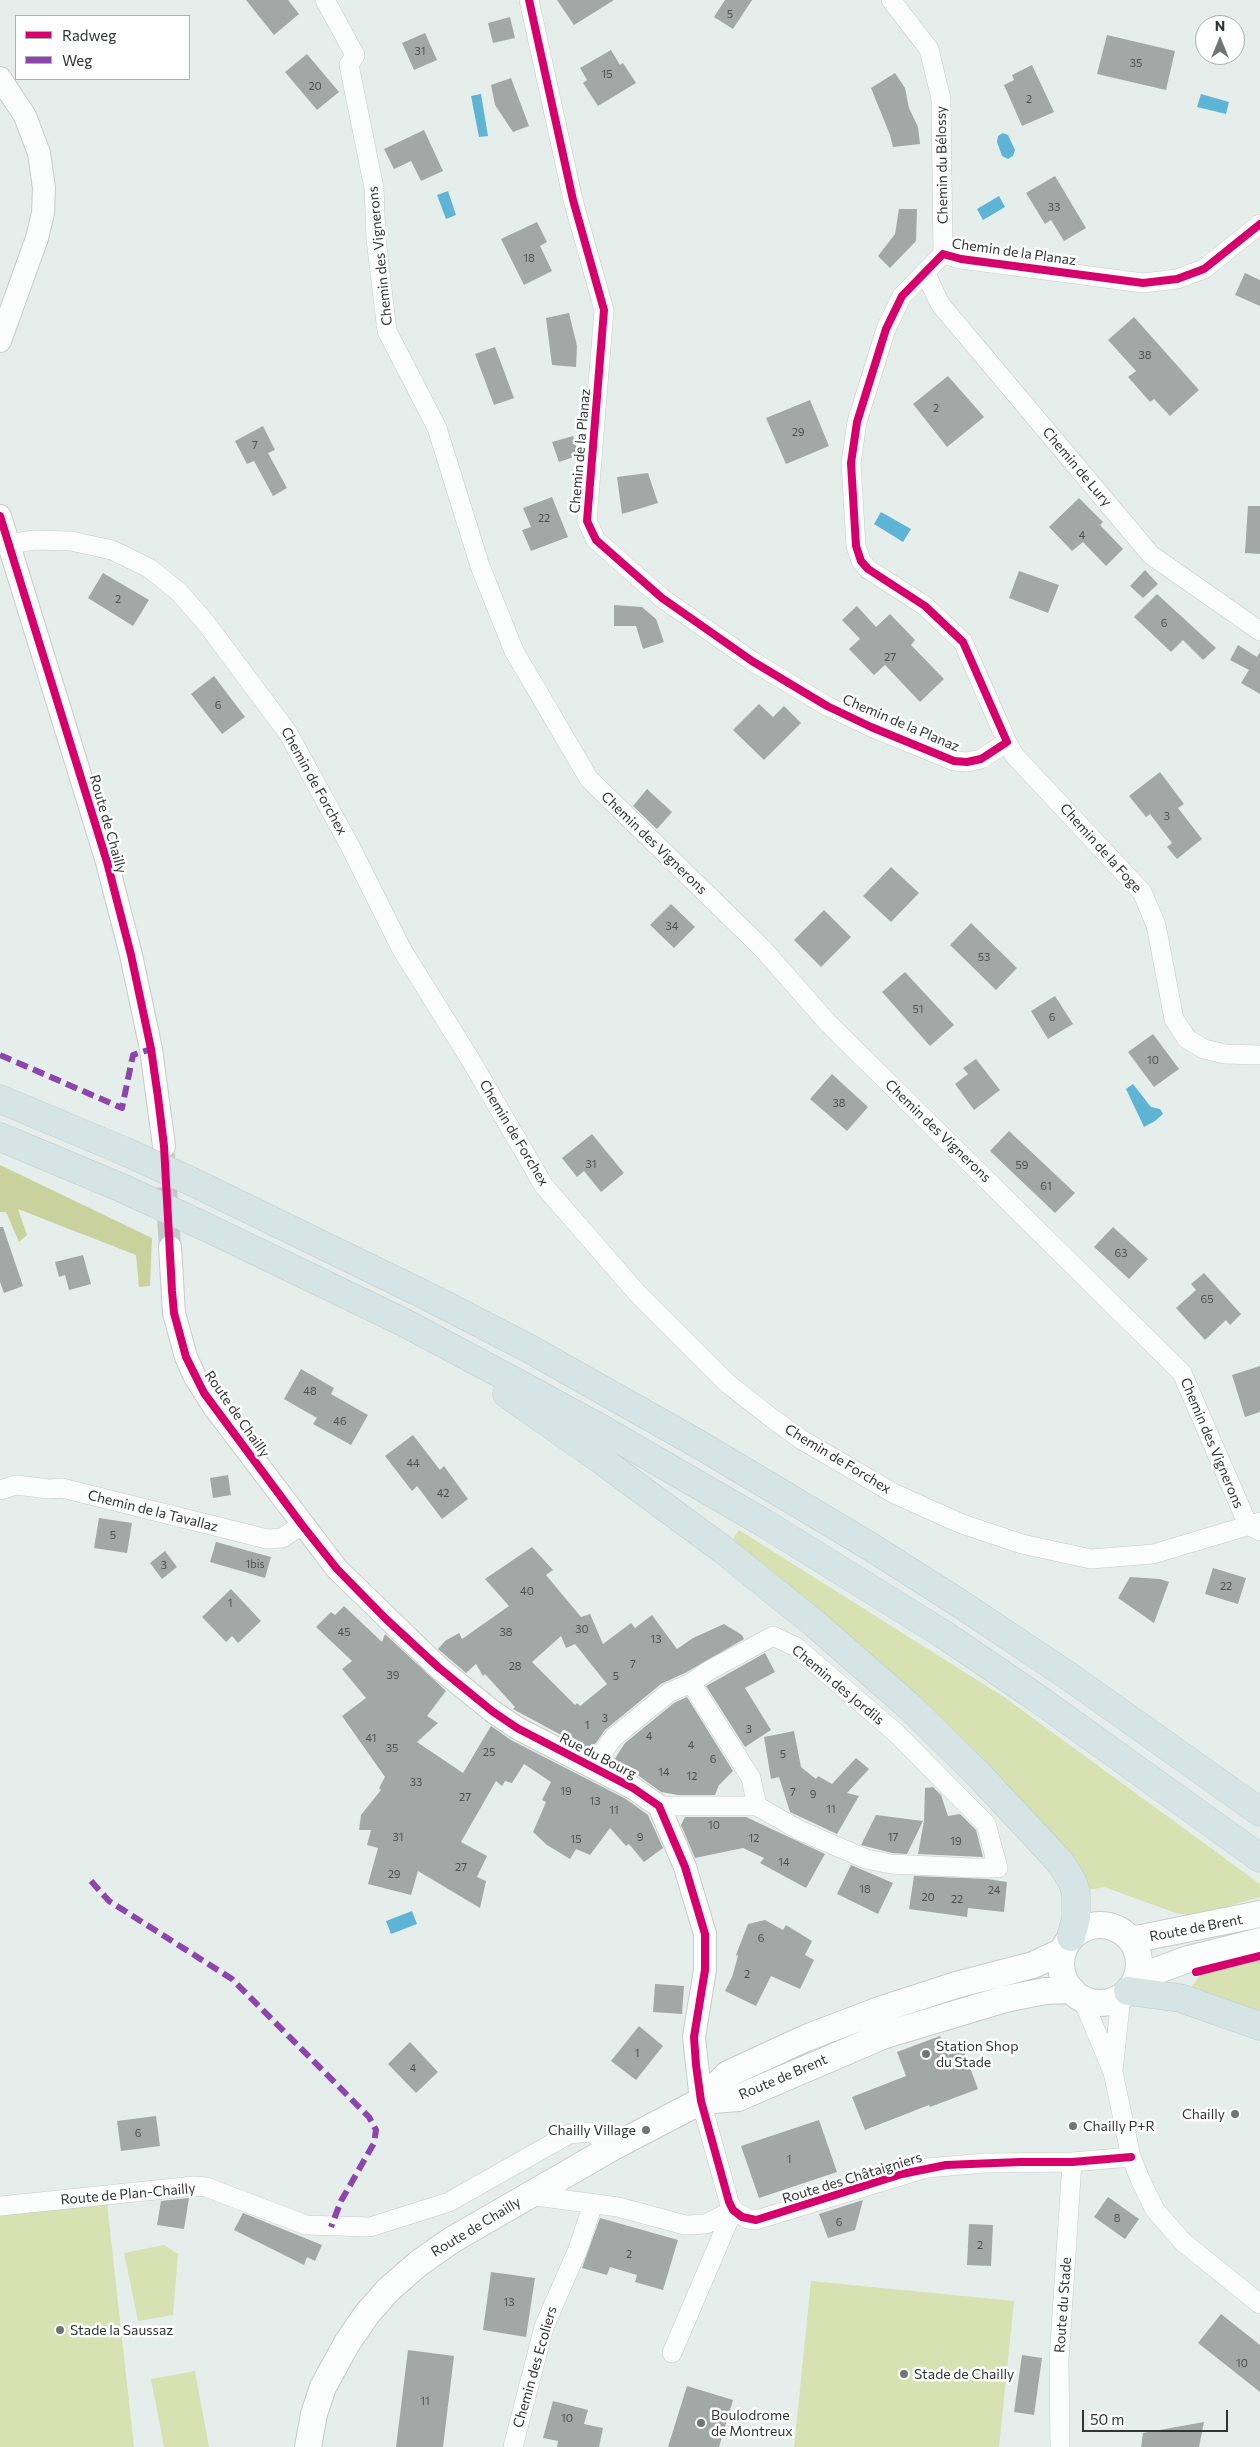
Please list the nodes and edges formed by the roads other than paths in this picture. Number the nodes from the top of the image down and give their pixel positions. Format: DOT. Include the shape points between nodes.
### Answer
graph roads {
  1 [pos="325,0"];
  2 [pos="529,0"];
  3 [pos="891,0"];
  4 [pos="0,78"];
  5 [pos="1260,224"];
  6 [pos="944,254"];
  7 [pos="925,272"];
  8 [pos="0,341"];
  9 [pos="0,516"];
  10 [pos="8,544"];
  11 [pos="1260,631"];
  12 [pos="1006,742"];
  13 [pos="1260,1055"];
  14 [pos="0,1099"];
  15 [pos="0,1137"];
  16 [pos="164,1146"];
  17 [pos="170,1247"];
  18 [pos="405,1323"];
  19 [pos="0,1490"];
  20 [pos="302,1525"];
  21 [pos="1256,1526"];
  22 [pos="691,1683"];
  23 [pos="593,1767"];
  24 [pos="659,1806"];
  25 [pos="758,1806"];
  26 [pos="1260,1812"];
  27 [pos="1260,1858"];
  28 [pos="1260,1914"];
  29 [pos="1131,1940"];
  30 [pos="1260,1941"];
  31 [pos="1067,1944"];
  32 [pos="1128,1989"];
  33 [pos="1077,1994"];
  34 [pos="1260,2026"];
  35 [pos="1113,2072"];
  36 [pos="701,2101"];
  37 [pos="613,2147"];
  38 [pos="1132,2157"];
  39 [pos="1072,2162"];
  40 [pos="529,2195"];
  41 [pos="593,2204"];
  42 [pos="0,2206"];
  43 [pos="733,2210"];
  44 [pos="1260,2304"];
  45 [pos="672,2353"];
  46 [pos="308,2447"];
  47 [pos="513,2447"];
  48 [pos="1060,2447"];
  1 -- 21 [label="street, Chemin des Vignerons" via="355,55 349,66 374,188 376,240 388,331 437,428 480,566 514,651 588,779 762,948 828,1024 1182,1373"];
  2 -- 12 [label="street, Chemin de la Planaz" via="573,200 604,310 586,521 596,540 670,603 752,662 828,706 954,761 981,759"];
  3 -- 6 [label="street, Chemin du Bélossy" via="929,48 942,99"];
  4 -- 8 [label="street" via="25,116 39,153 44,188 43,214 37,238"];
  5 -- 6 [label="street, Chemin de la Planaz" via="1204,269 1177,279 1143,283"];
  6 -- 7 [label="street, Chemin de la Planaz"];
  7 -- 11 [label="street, Chemin de Lury" via="940,304 1152,555"];
  7 -- 12 [label="street, Chemin de la Planaz" via="902,296 886,329 857,422 851,463 856,546 861,562 868,569 925,606 963,642"];
  9 -- 10 [label="street, Route de Chailly"];
  10 -- 16 [label="street, Route de Chailly" via="90,805 129,946 151,1049"];
  10 -- 21 [label="street, Chemin de Forchex" via="35,540 71,541 112,550 149,568 179,592 206,622 288,733 402,950 544,1186 638,1294 727,1382 802,1440 894,1494 962,1524 1022,1544 1091,1559 1154,1554"];
  12 -- 13 [label="street, Chemin de la Foge" via="1014,755 1142,892 1156,925 1174,1019 1187,1039 1204,1049 1226,1054"];
  14 -- 26 [label="highway, bridge" via="124,1151 339,1251 519,1344 724,1459 959,1603"];
  15 -- 18 [label="highway, bridge" via="122,1188"];
  17 -- 20 [label="street, Route de Chailly" via="174,1313 195,1377"];
  18 -- 27 [label="highway" via="600,1428 853,1577 1038,1698"];
  18 -- 31 [label="highway" via="722,1549 814,1623 910,1708 1062,1863 1076,1892 1076,1918"];
  19 -- 20 [label="street, Chemin de la Tavallaz" via="16,1485 62,1488 267,1539 282,1538"];
  20 -- 23 [label="street, Rue du Bourg" via="352,1585 438,1667 516,1728"];
  22 -- 23 [label="street, Chemin des Jordils" via="668,1693 612,1739"];
  22 -- 25 [label="street" via="751,1778"];
  22 -- 25 [label="street, Chemin des Jordils" via="773,1636 796,1647 896,1734 986,1824 998,1868 891,1864 866,1859 801,1831"];
  23 -- 24 [label="street, Rue du Bourg"];
  24 -- 25 [label="street"];
  24 -- 36 [label="street" via="685,1867 704,1934 705,1970 694,2037"];
  28 -- 29 [label="main road, Route de Brent"];
  29 -- 31 [label="main road" via="1107,1925 1088,1927"];
  29 -- 32 [label="main road" via="1139,1958"];
  30 -- 32 [label="main road, Route de Brent" via="1188,1959"];
  31 -- 33 [label="main road" via="1062,1972"];
  31 -- 36 [label="main road, Route de Brent" via="1034,1965 956,1985 806,2038 728,2074"];
  32 -- 33 [label="main road" via="1102,2003"];
  32 -- 34 [label="highway" via="1180,1998"];
  32 -- 35 [label="street"];
  33 -- 35 [label="street"];
  33 -- 36 [label="main road, Route de Brent" via="1045,1990 1005,1999 885,2035 738,2098"];
  35 -- 38 [label="street"];
  36 -- 37 [label="main road, Route de Chailly"];
  36 -- 43 [label="street"];
  37 -- 40 [label="main road, Route de Chailly"];
  37 -- 42 [label="street, Route de Plan-Chailly" via="590,2132 570,2134 449,2202 370,2227 306,2225 206,2187 194,2186"];
  38 -- 39 [label="street, Route des Châtaigniers"];
  38 -- 44 [label="street" via="1156,2210 1183,2242"];
  39 -- 43 [label="street, Route des Châtaigniers" via="946,2165 902,2174 756,2220 742,2218"];
  39 -- 48 [label="street, Route du Stade" via="1059,2360"];
  40 -- 41 [label="street"];
  40 -- 46 [label="main road, Route de Chailly" via="419,2263 377,2302 332,2366 314,2414"];
  41 -- 43 [label="street" via="695,2225 706,2224"];
  41 -- 47 [label="street, Chemin des Ecoliers" via="578,2249 544,2326"];
  43 -- 45 [label="street"];
}
